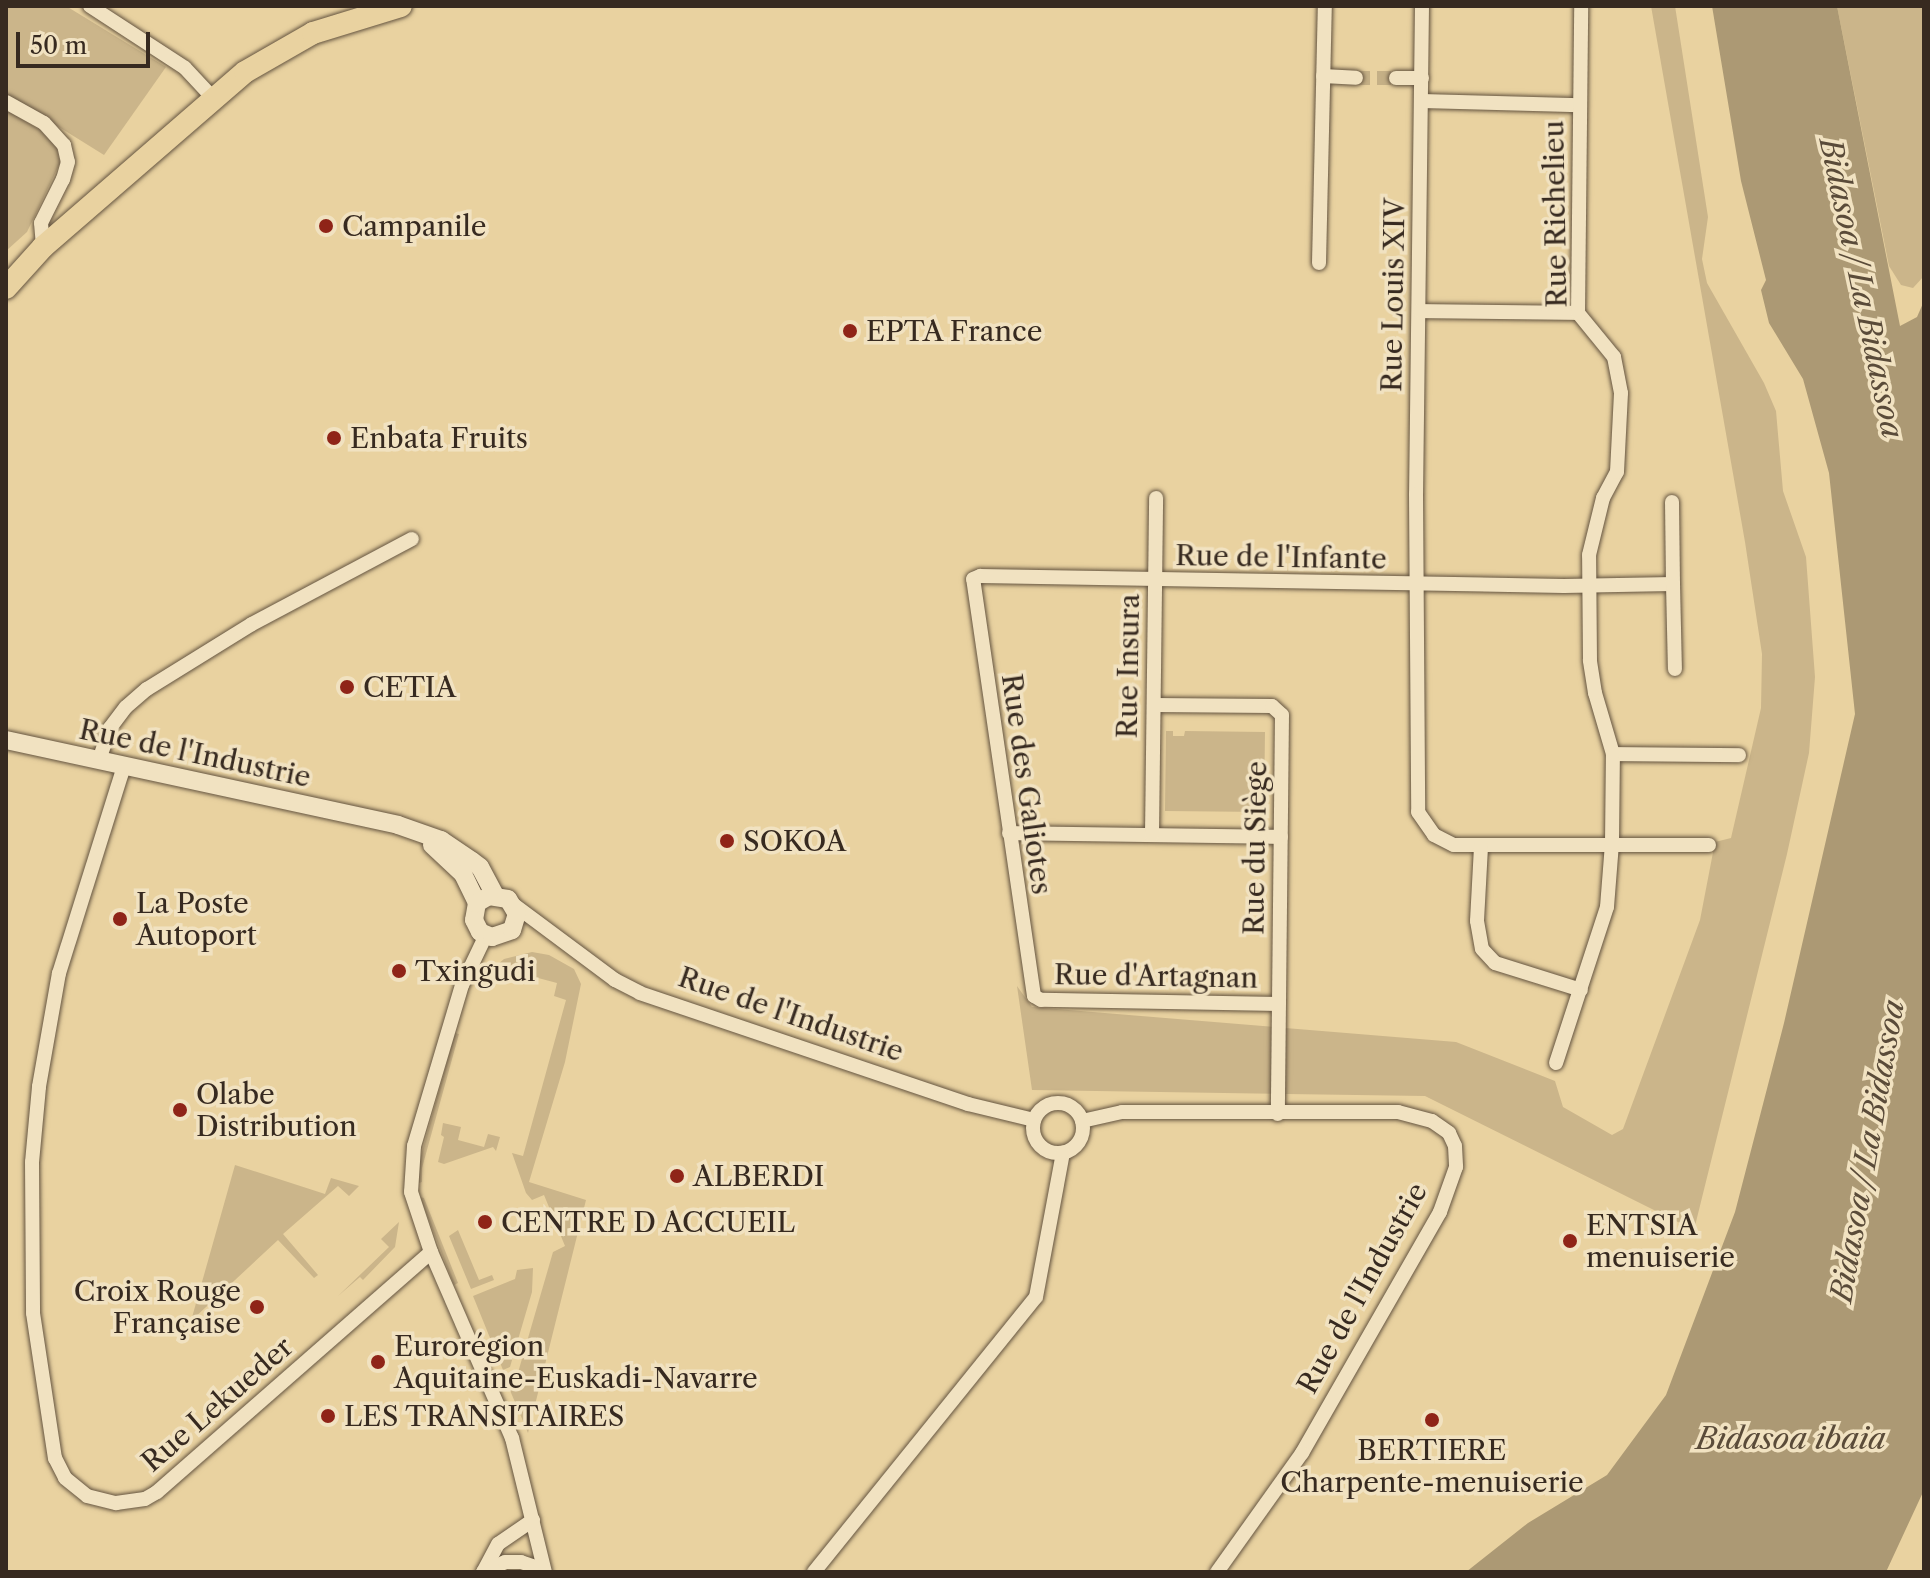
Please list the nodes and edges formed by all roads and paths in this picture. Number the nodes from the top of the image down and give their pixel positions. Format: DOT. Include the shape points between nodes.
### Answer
graph roads {
  1 [pos="90,6"];
  2 [pos="401,6"];
  3 [pos="1325,6"];
  4 [pos="1422,6"];
  5 [pos="1581,6"];
  6 [pos="1323,76"];
  7 [pos="1356,78"];
  8 [pos="1396,78"];
  9 [pos="1422,78"];
  10 [pos="212,97"];
  11 [pos="1422,101"];
  12 [pos="6,102"];
  13 [pos="1580,105"];
  14 [pos="43,247"];
  15 [pos="1319,263"];
  16 [pos="6,268"];
  17 [pos="6,288"];
  18 [pos="1420,311"];
  19 [pos="1578,313"];
  20 [pos="1156,498"];
  21 [pos="1672,502"];
  22 [pos="412,539"];
  23 [pos="973,579"];
  24 [pos="1155,581"];
  25 [pos="1415,584"];
  26 [pos="1673,584"];
  27 [pos="1588,586"];
  28 [pos="1675,669"];
  29 [pos="1154,705"];
  30 [pos="6,740"];
  31 [pos="1613,754"];
  32 [pos="1739,755"];
  33 [pos="99,760"];
  34 [pos="124,766"];
  35 [pos="419,833"];
  36 [pos="1009,833"];
  37 [pos="1152,835"];
  38 [pos="1281,837"];
  39 [pos="1612,843"];
  40 [pos="1709,845"];
  41 [pos="1481,847"];
  42 [pos="495,895"];
  43 [pos="477,903"];
  44 [pos="513,904"];
  45 [pos="546,928"];
  46 [pos="512,930"];
  47 [pos="486,935"];
  48 [pos="1581,990"];
  49 [pos="1034,996"];
  50 [pos="1279,1004"];
  51 [pos="1556,1063"];
  52 [pos="1278,1114"];
  53 [pos="1034,1120"];
  54 [pos="1082,1121"];
  55 [pos="1063,1153"];
  56 [pos="431,1252"];
  57 [pos="533,1520"];
  58 [pos="544,1571"];
  59 [pos="483,1572"];
  60 [pos="814,1572"];
  61 [pos="1217,1572"];
  1 -- 10 [label="street" via="185,68"];
  2 -- 10 [label="main road" via="313,33"];
  3 -- 6 [label="street"];
  4 -- 9 [label="street, Rue Louis XIV"];
  5 -- 13 [label="street, Rue Richelieu"];
  6 -- 7 [label="street"];
  6 -- 15 [label="street"];
  8 -- 9 [label="street"];
  9 -- 11 [label="street, Rue Louis XIV"];
  10 -- 14 [label="main road"];
  11 -- 13 [label="street"];
  11 -- 18 [label="street, Rue Louis XIV"];
  12 -- 14 [label="street" via="44,123 64,145 68,162 41,223"];
  13 -- 19 [label="street, Rue Richelieu"];
  14 -- 16 [label="main road"];
  14 -- 17 [label="main road"];
  18 -- 19 [label="street"];
  18 -- 25 [label="street, Rue Louis XIV"];
  19 -- 27 [label="street, Rue Richelieu" via="1614,357 1620,377 1618,468 1593,530"];
  20 -- 24 [label="street, Rue Insura"];
  21 -- 26 [label="street"];
  22 -- 33 [label="street" via="252,624 147,689 110,728"];
  23 -- 24 [label="street, Rue de l'Infante"];
  23 -- 36 [label="street, Rue des Galiotes"];
  24 -- 25 [label="street, Rue de l'Infante"];
  24 -- 29 [label="street, Rue Insura"];
  25 -- 27 [label="street, Rue de l'Infante"];
  25 -- 41 [label="street, Rue Louis XIV" via="1418,812 1434,835 1454,845"];
  26 -- 27 [label="street, Rue de l'Infante"];
  26 -- 28 [label="street"];
  27 -- 31 [label="street, Rue Richelieu" via="1590,660"];
  29 -- 37 [label="street, Rue Insura"];
  29 -- 38 [label="street, Rue du Siège" via="1279,709"];
  30 -- 33 [label="street, Rue de l'Industrie"];
  31 -- 32 [label="street"];
  31 -- 39 [label="street, Rue Richelieu"];
  33 -- 34 [label="street, Rue de l'Industrie"];
  34 -- 35 [label="street, Rue de l'Industrie"];
  34 -- 56 [label="street, Rue Lekueder" via="59,973 32,1162 33,1313 55,1458 65,1478 87,1496 116,1503 157,1492"];
  35 -- 42 [label="street, Rue de l'Industrie" via="441,840 480,867"];
  35 -- 43 [label="street, Rue de l'Industrie" via="463,874"];
  36 -- 37 [label="street"];
  36 -- 49 [label="street, Rue des Galiotes"];
  37 -- 38 [label="street"];
  38 -- 50 [label="street, Rue du Siège"];
  39 -- 40 [label="street, Rue Louis XIV"];
  39 -- 41 [label="street, Rue Louis XIV"];
  39 -- 48 [label="street, Rue Richelieu" via="1607,907"];
  41 -- 48 [label="street" via="1477,921 1482,949 1495,963"];
  42 -- 43 [label="street"];
  42 -- 44 [label="street, Rue de l'Industrie"];
  43 -- 47 [label="street, Rue de l'Industrie" via="474,920"];
  44 -- 45 [label="street, Rue de l'Industrie"];
  44 -- 46 [label="street" via="517,914"];
  45 -- 46 [label="street"];
  45 -- 53 [label="street, Rue de l'Industrie" via="640,993 968,1104"];
  46 -- 47 [label="street"];
  47 -- 56 [label="street" via="462,985 414,1146 411,1192"];
  48 -- 51 [label="street, Rue Richelieu"];
  49 -- 50 [label="street, Rue d'Artagnan"];
  50 -- 52 [label="street, Rue du Siège"];
  52 -- 54 [label="street, Rue de l'Industrie" via="1122,1112"];
  52 -- 61 [label="street, Rue de l'Industrie" via="1398,1112 1432,1121 1449,1133 1456,1167 1440,1212 1302,1453"];
  53 -- 54 [label="street" via="1043,1107 1058,1103 1073,1108"];
  53 -- 55 [label="street" via="1039,1145"];
  54 -- 55 [label="street" via="1078,1144"];
  55 -- 60 [label="street" via="1036,1297"];
  56 -- 57 [label="street" via="512,1438"];
  57 -- 58 [label="street"];
  57 -- 59 [label="street" via="498,1544"];
  58 -- 59 [label="street" via="505,1562"];
}
